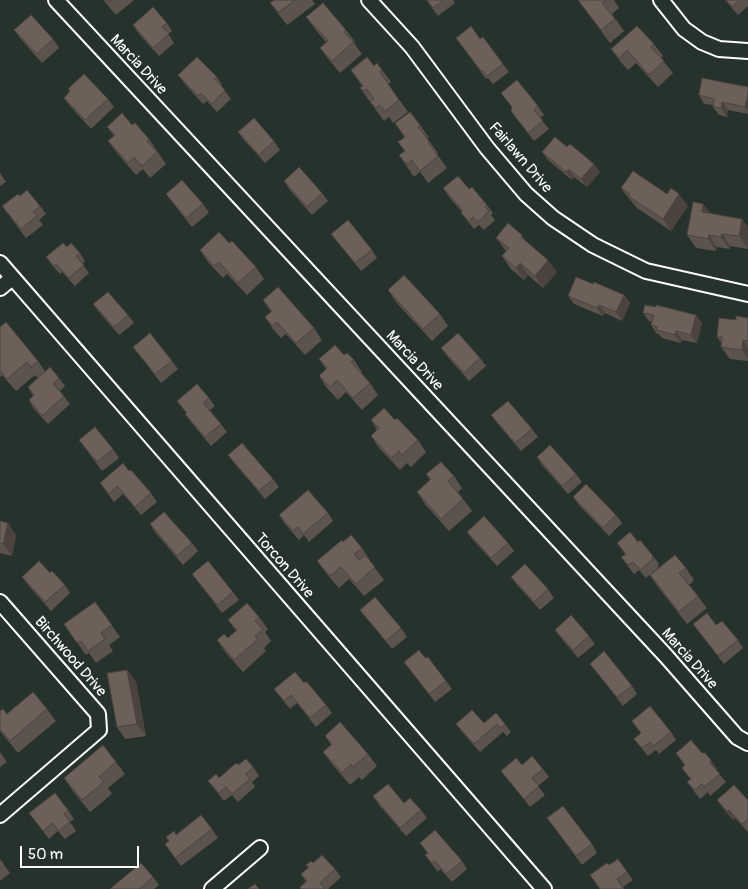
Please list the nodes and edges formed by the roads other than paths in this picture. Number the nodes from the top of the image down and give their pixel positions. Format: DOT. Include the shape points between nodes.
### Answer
graph roads {
  1 [pos="56,0"];
  2 [pos="369,0"];
  3 [pos="660,0"];
  4 [pos="748,51"];
  5 [pos="0,263"];
  6 [pos="12,278"];
  7 [pos="0,288"];
  8 [pos="748,294"];
  9 [pos="0,602"];
  10 [pos="748,743"];
  11 [pos="0,815"];
  12 [pos="260,848"];
  13 [pos="212,889"];
  14 [pos="544,889"];
  1 -- 10 [label="street, Marcia Drive" via="666,656 737,737"];
  2 -- 8 [label="street, Fairlawn Drive" via="412,47 526,194 553,218 593,245 646,271"];
  3 -- 4 [label="street" via="684,29 702,42 719,49"];
  5 -- 6 [label="street, Torcon Drive"];
  6 -- 7 [label="street"];
  6 -- 14 [label="street, Torcon Drive"];
  9 -- 11 [label="street, Birchwood Drive" via="98,714 99,730"];
  12 -- 13 [label="street"];
}
